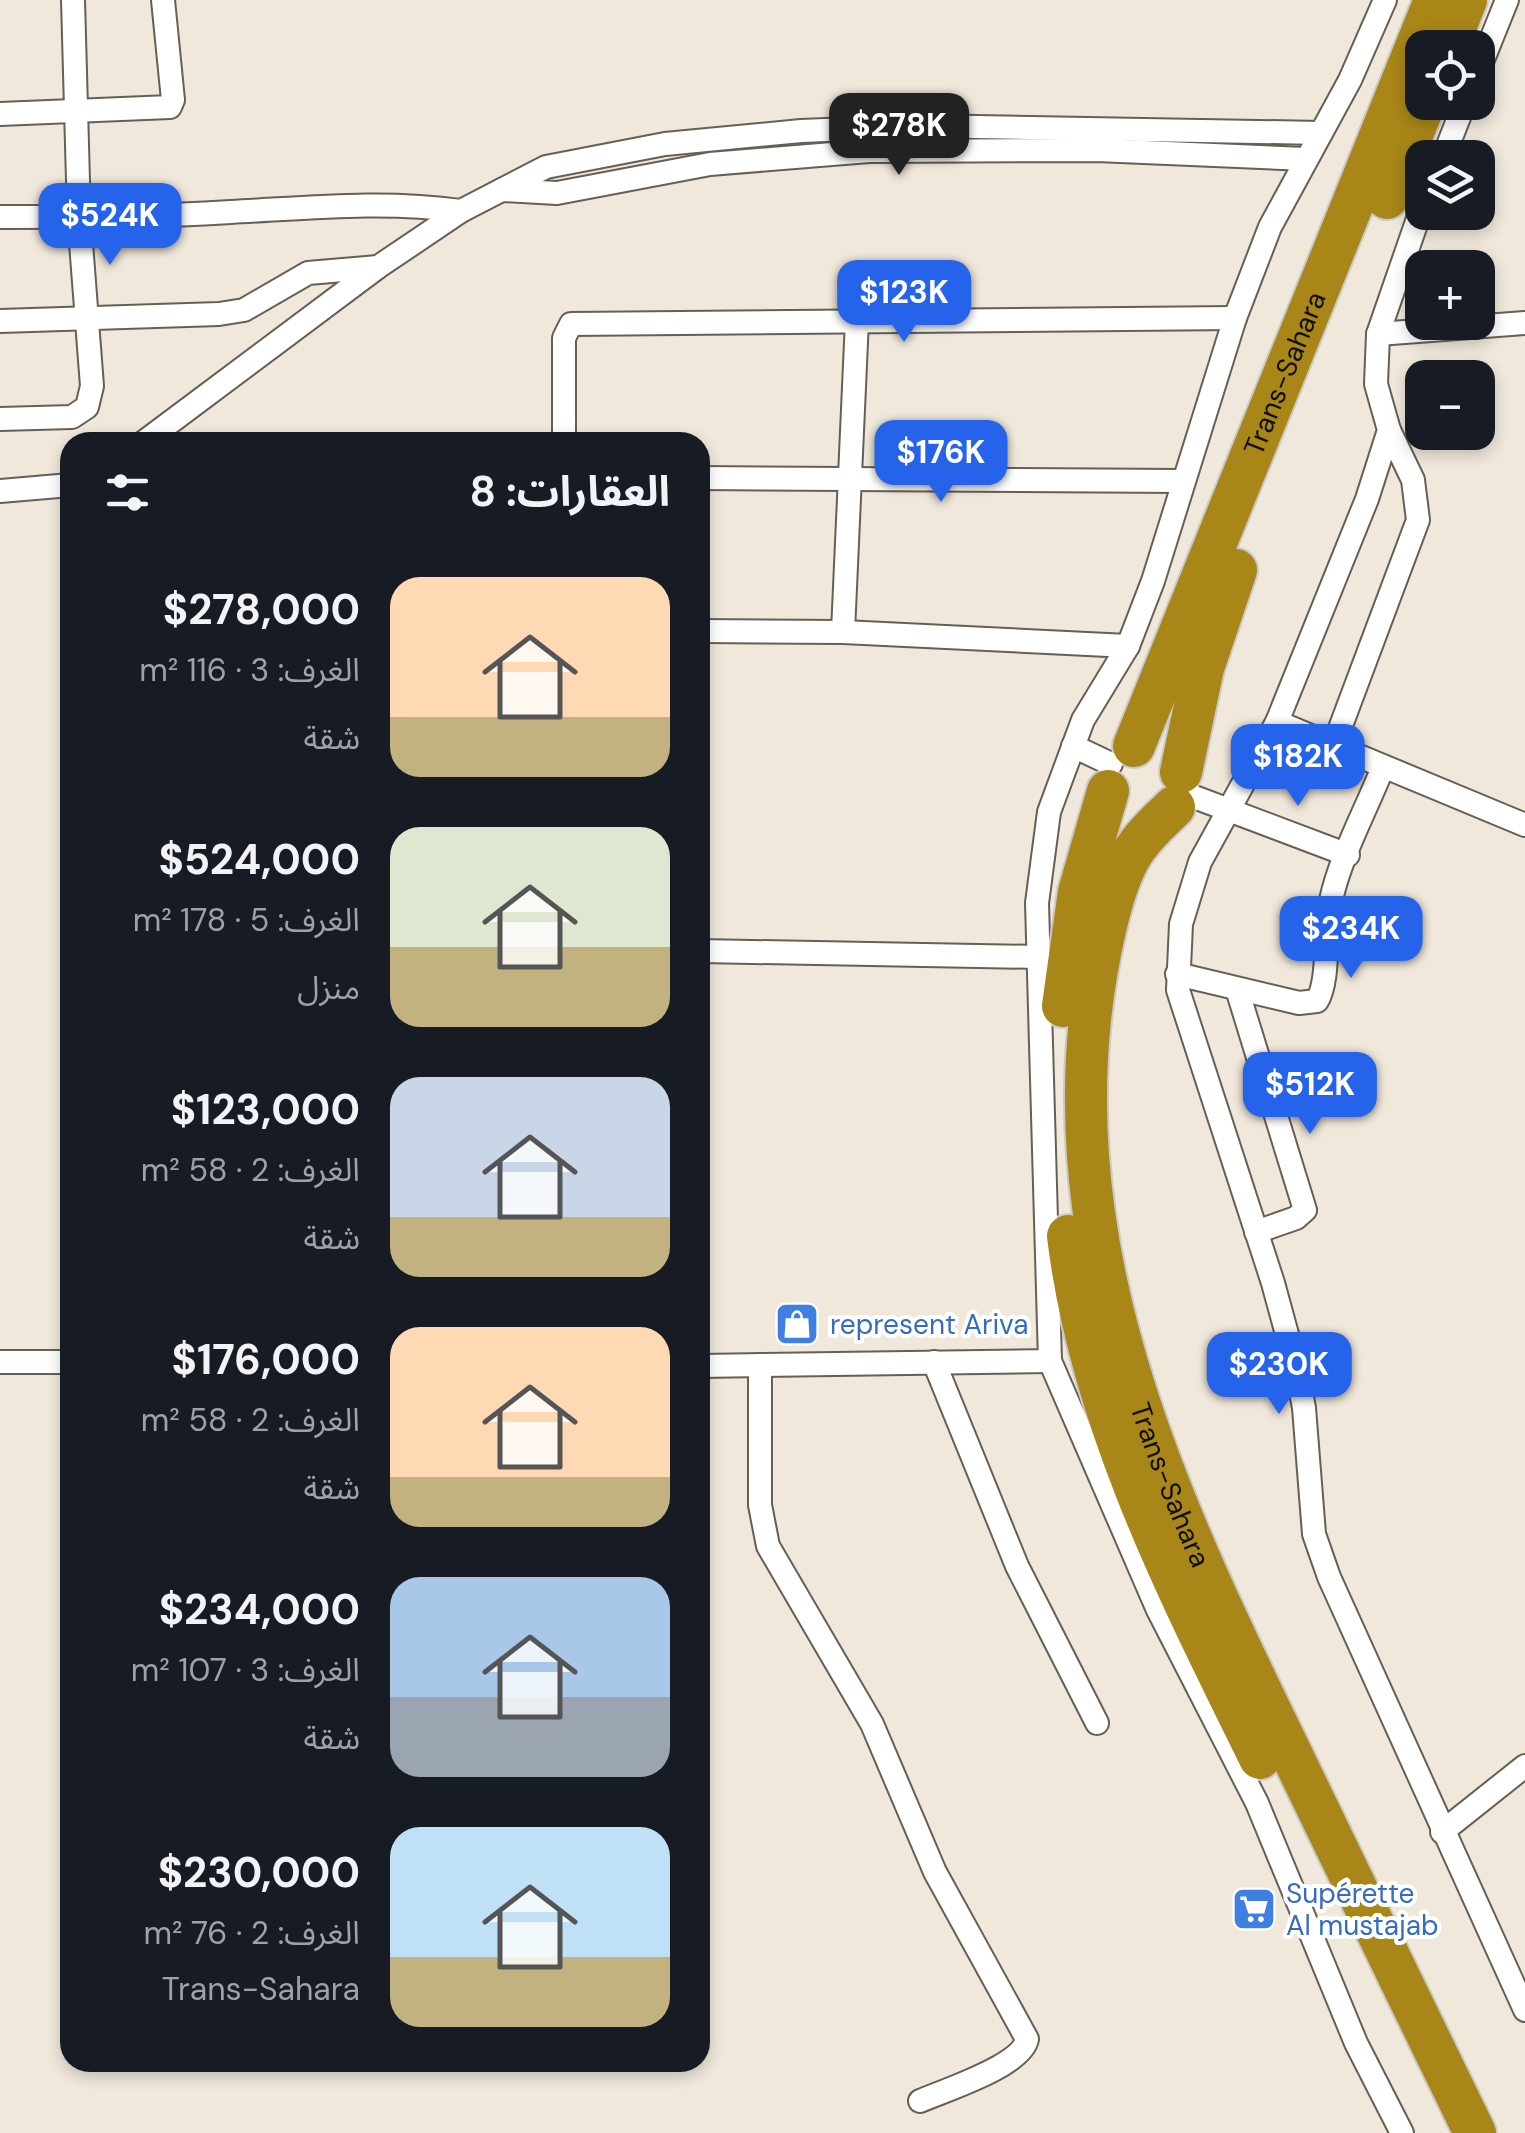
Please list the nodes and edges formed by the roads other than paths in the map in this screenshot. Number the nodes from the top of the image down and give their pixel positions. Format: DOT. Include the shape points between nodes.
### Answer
graph roads {
  1 [pos="73,0"];
  2 [pos="163,0"];
  3 [pos="1385,0"];
  4 [pos="1434,0"];
  5 [pos="1466,0"];
  6 [pos="1507,0"];
  7 [pos="1454,30"];
  8 [pos="1495,30"];
  9 [pos="79,110"];
  10 [pos="0,114"];
  11 [pos="1418,120"];
  12 [pos="916,126"];
  13 [pos="1320,133"];
  14 [pos="1078,139"];
  15 [pos="917,151"];
  16 [pos="1305,159"];
  17 [pos="502,190"];
  18 [pos="461,211"];
  19 [pos="0,217"];
  20 [pos="79,217"];
  21 [pos="1414,230"];
  22 [pos="378,267"];
  23 [pos="88,318"];
  24 [pos="1234,318"];
  25 [pos="0,320"];
  26 [pos="857,320"];
  27 [pos="1525,323"];
  28 [pos="1378,334"];
  29 [pos="0,419"];
  30 [pos="1388,430"];
  31 [pos="157,432"];
  32 [pos="564,432"];
  33 [pos="710,478"];
  34 [pos="849,479"];
  35 [pos="1184,481"];
  36 [pos="60,487"];
  37 [pos="0,491"];
  38 [pos="710,630"];
  39 [pos="843,632"];
  40 [pos="1128,646"];
  41 [pos="1278,722"];
  42 [pos="1073,746"];
  43 [pos="1334,747"];
  44 [pos="1118,767"];
  45 [pos="1383,768"];
  46 [pos="1179,790"];
  47 [pos="1230,812"];
  48 [pos="1525,825"];
  49 [pos="1348,855"];
  50 [pos="710,951"];
  51 [pos="1038,957"];
  52 [pos="1176,974"];
  53 [pos="1237,989"];
  54 [pos="1256,1232"];
  55 [pos="0,1362"];
  56 [pos="60,1362"];
  57 [pos="934,1362"];
  58 [pos="1050,1362"];
  59 [pos="760,1364"];
  60 [pos="710,1366"];
  61 [pos="1096,1723"];
  62 [pos="1525,1766"];
  63 [pos="1442,1832"];
  64 [pos="1525,2010"];
  65 [pos="920,2100"];
  66 [pos="1402,2133"];
  67 [pos="1443,2133"];
  68 [pos="1475,2133"];
  1 -- 9 [label="street"];
  2 -- 9 [label="street" via="170,107"];
  3 -- 13 [label="street"];
  4 -- 44 [label="highway, Trans-Sahara"];
  5 -- 7 [label="highway"];
  6 -- 8 [label="street"];
  9 -- 10 [label="street"];
  9 -- 20 [label="street"];
  11 -- 46 [label="highway, Trans-Sahara" via="1238,564 1203,668"];
  12 -- 14 [label="street"];
  12 -- 15 [label="street"];
  12 -- 17 [label="street" via="665,144 546,167"];
  13 -- 14 [label="street"];
  13 -- 16 [label="street"];
  14 -- 15 [label="street"];
  14 -- 16 [label="street"];
  15 -- 17 [label="street" via="710,164 557,193"];
  16 -- 24 [label="street"];
  17 -- 18 [label="street"];
  18 -- 20 [label="street" via="345,204"];
  18 -- 22 [label="street"];
  19 -- 20 [label="street"];
  20 -- 23 [label="street"];
  21 -- 28 [label="street"];
  22 -- 23 [label="street" via="308,273 244,310"];
  22 -- 31 [label="street"];
  23 -- 25 [label="street"];
  23 -- 29 [label="street" via="92,386 86,407 72,417"];
  24 -- 26 [label="street"];
  24 -- 35 [label="street"];
  26 -- 32 [label="street" via="567,325"];
  26 -- 34 [label="street"];
  27 -- 28 [label="street"];
  28 -- 30 [label="street" via="1376,384"];
  30 -- 41 [label="street"];
  30 -- 43 [label="street" via="1413,480 1418,520"];
  33 -- 34 [label="street"];
  34 -- 35 [label="street"];
  34 -- 39 [label="street"];
  35 -- 40 [label="street"];
  36 -- 37 [label="street"];
  38 -- 39 [label="street"];
  39 -- 40 [label="street"];
  40 -- 42 [label="street"];
  41 -- 43 [label="street"];
  41 -- 47 [label="street"];
  42 -- 44 [label="street"];
  42 -- 51 [label="street" via="1049,812 1036,903"];
  43 -- 45 [label="street"];
  44 -- 46 [label="highway" via="1166,751"];
  44 -- 46 [label="highway" via="1112,802 1130,818 1154,820"];
  44 -- 67 [label="highway, Trans-Sahara" via="1079,892 1064,994 1058,1099 1082,1317 1127,1473 1173,1580"];
  45 -- 48 [label="street"];
  45 -- 49 [label="street"];
  46 -- 47 [label="street"];
  46 -- 68 [label="highway, Trans-Sahara" via="1135,848 1095,976 1086,1132 1112,1322 1135,1400 1205,1577"];
  47 -- 49 [label="street"];
  47 -- 52 [label="street" via="1200,862 1181,924"];
  49 -- 53 [label="street" via="1323,934 1324,982 1317,1001"];
  50 -- 51 [label="street"];
  51 -- 58 [label="street"];
  52 -- 53 [label="street"];
  52 -- 54 [label="street"];
  53 -- 54 [label="street" via="1305,1210"];
  54 -- 63 [label="street" via="1304,1408 1314,1534"];
  55 -- 56 [label="street"];
  57 -- 58 [label="street"];
  57 -- 59 [label="street"];
  57 -- 61 [label="street" via="1017,1566"];
  58 -- 66 [label="street" via="1158,1610 1257,1803 1356,2044"];
  59 -- 60 [label="street"];
  59 -- 65 [label="street" via="760,1506 768,1546 872,1724 935,1872 1027,2039 1020,2054 1000,2066"];
  62 -- 63 [label="street"];
  63 -- 64 [label="street"];
}
